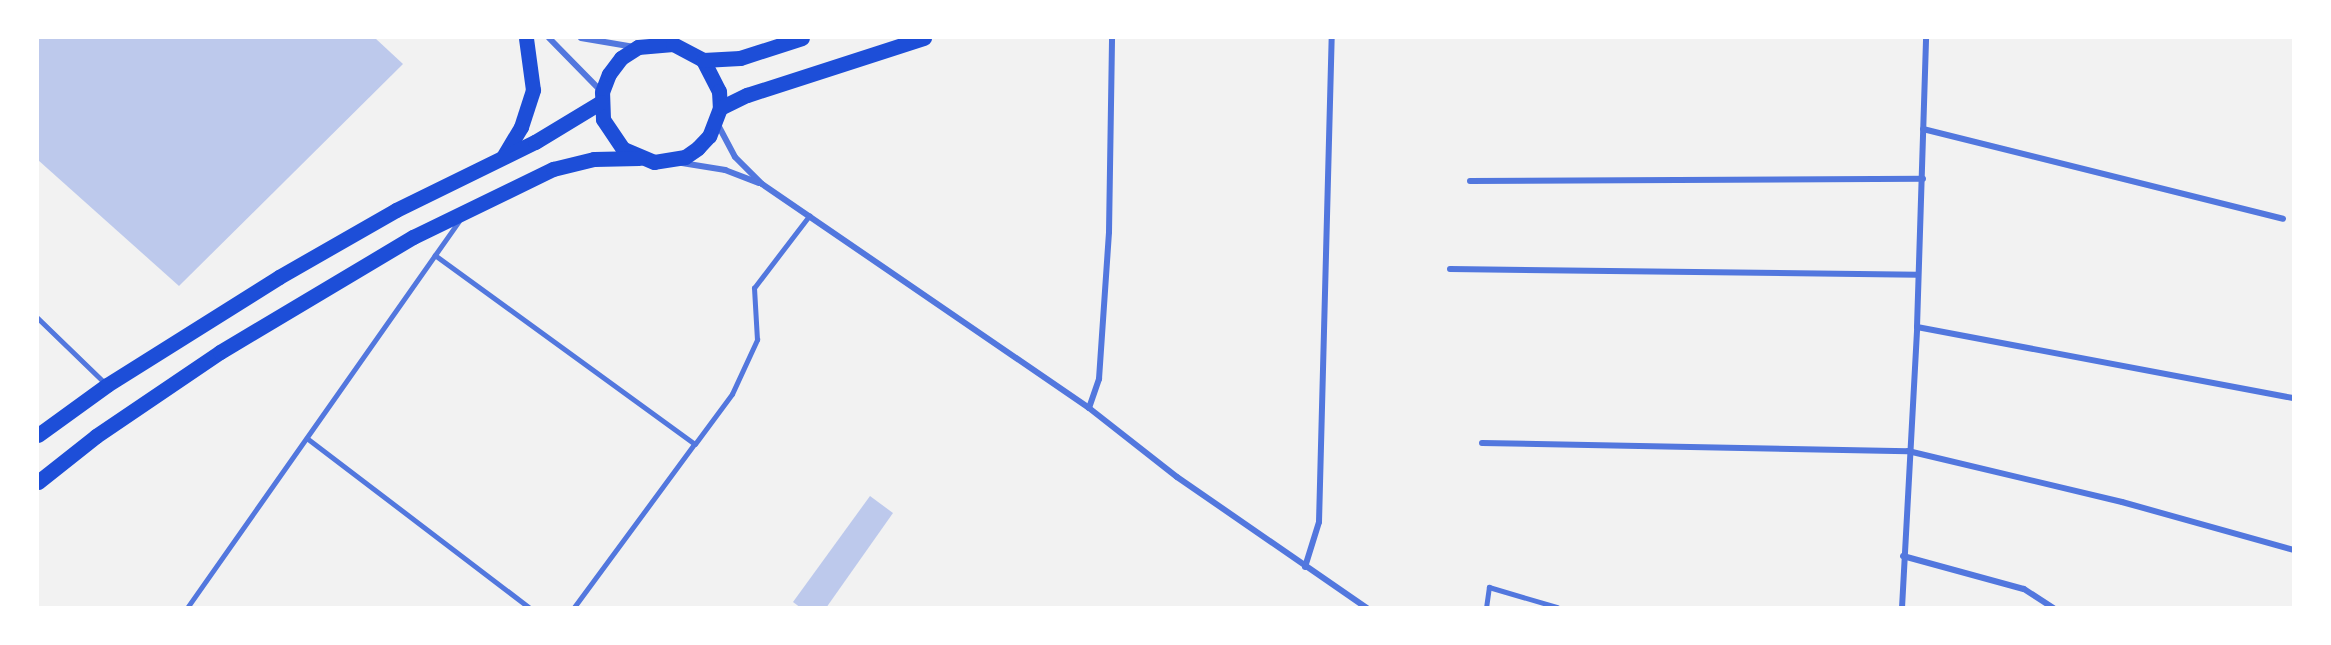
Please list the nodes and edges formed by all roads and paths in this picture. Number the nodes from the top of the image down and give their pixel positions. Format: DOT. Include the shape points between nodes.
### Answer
graph roads {
  1 [pos="526,38"];
  2 [pos="549,38"];
  3 [pos="581,38"];
  4 [pos="802,38"];
  5 [pos="924,38"];
  6 [pos="1112,38"];
  7 [pos="1332,38"];
  8 [pos="1926,38"];
  9 [pos="638,47"];
  10 [pos="703,60"];
  11 [pos="601,97"];
  12 [pos="718,115"];
  13 [pos="1923,129"];
  14 [pos="503,157"];
  15 [pos="639,158"];
  16 [pos="669,161"];
  17 [pos="1923,179"];
  18 [pos="1470,181"];
  19 [pos="762,184"];
  20 [pos="465,210"];
  21 [pos="809,216"];
  22 [pos="2283,219"];
  23 [pos="435,255"];
  24 [pos="1450,269"];
  25 [pos="1918,275"];
  26 [pos="38,318"];
  27 [pos="1917,327"];
  28 [pos="107,385"];
  29 [pos="2294,398"];
  30 [pos="1089,408"];
  31 [pos="38,435"];
  32 [pos="307,438"];
  33 [pos="1482,443"];
  34 [pos="695,444"];
  35 [pos="1908,451"];
  36 [pos="38,482"];
  37 [pos="2294,550"];
  38 [pos="1903,556"];
  39 [pos="1305,567"];
  40 [pos="1557,607"];
  41 [pos="187,608"];
  42 [pos="530,608"];
  43 [pos="574,608"];
  44 [pos="1367,608"];
  45 [pos="1486,608"];
  46 [pos="1902,608"];
  47 [pos="2054,608"];
  1 -- 14 [label="main road" via="533,90 521,127"];
  2 -- 11 [label="street"];
  3 -- 9 [label="street"];
  4 -- 10 [label="main road" via="740,58"];
  5 -- 12 [label="main road" via="747,95"];
  6 -- 30 [label="street" via="1109,232 1099,379"];
  7 -- 39 [label="street" via="1319,522"];
  8 -- 13 [label="street"];
  9 -- 10 [label="main road" via="673,44"];
  9 -- 11 [label="main road" via="621,58 609,74"];
  10 -- 12 [label="main road" via="719,90"];
  11 -- 14 [label="main road" via="535,142"];
  11 -- 15 [label="main road" via="603,119 611,136"];
  12 -- 16 [label="main road" via="698,148"];
  12 -- 19 [label="street" via="735,157"];
  13 -- 17 [label="street"];
  13 -- 22 [label="street"];
  14 -- 28 [label="main road" via="396,210 288,271"];
  15 -- 16 [label="main road"];
  15 -- 20 [label="main road" via="594,159 553,169"];
  16 -- 19 [label="street" via="725,170"];
  17 -- 18 [label="street"];
  17 -- 25 [label="street"];
  19 -- 21 [label="street"];
  20 -- 23 [label="lane"];
  20 -- 36 [label="main road" via="220,352 96,436"];
  21 -- 30 [label="street"];
  21 -- 34 [label="lane" via="754,288 757,340 732,394"];
  23 -- 32 [label="lane"];
  23 -- 34 [label="lane"];
  24 -- 25 [label="street"];
  25 -- 27 [label="street"];
  26 -- 28 [label="lane"];
  27 -- 29 [label="street"];
  27 -- 35 [label="street"];
  28 -- 31 [label="main road"];
  30 -- 39 [label="street" via="1177,477"];
  32 -- 41 [label="lane"];
  32 -- 42 [label="lane"];
  33 -- 35 [label="street"];
  34 -- 43 [label="lane"];
  35 -- 37 [label="street" via="2122,502"];
  35 -- 38 [label="street"];
  38 -- 46 [label="street"];
  38 -- 47 [label="street" via="2024,589"];
  39 -- 44 [label="street"];
  40 -- 45 [label="lane" via="1489,587"];
}
